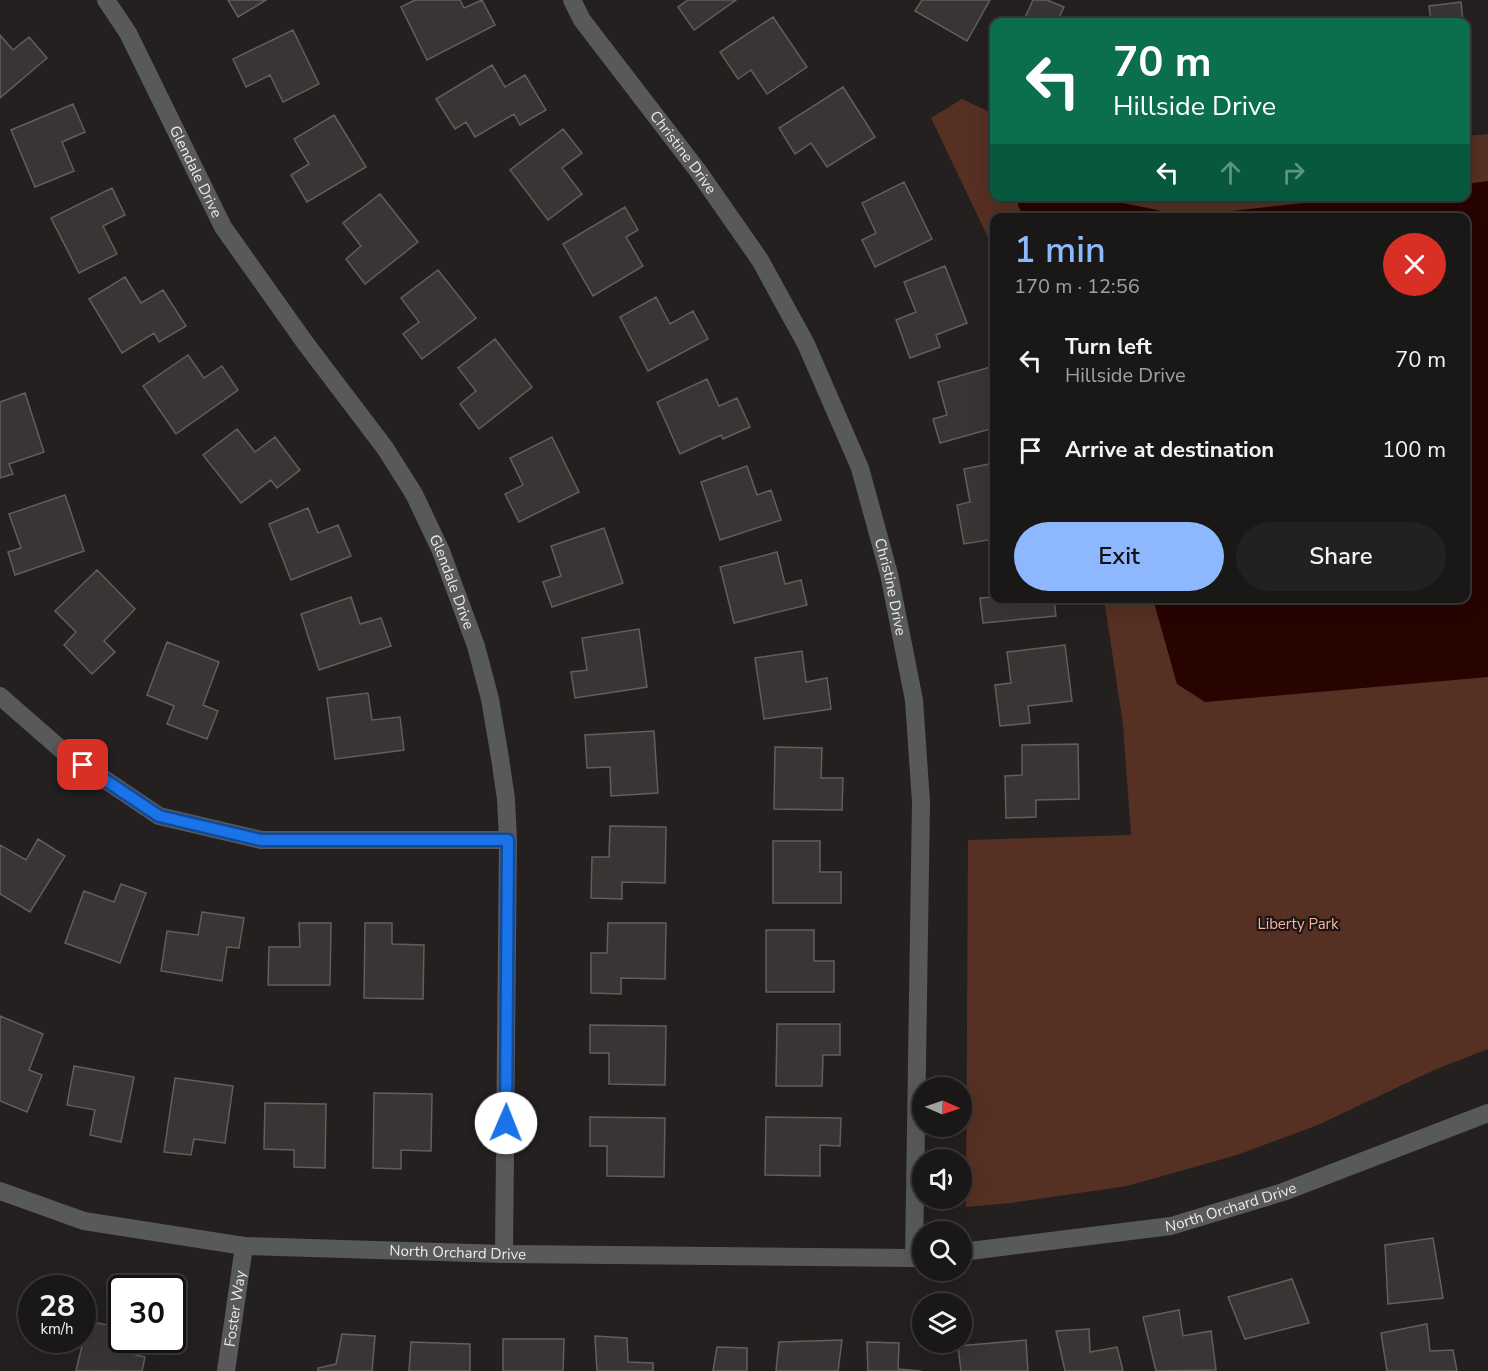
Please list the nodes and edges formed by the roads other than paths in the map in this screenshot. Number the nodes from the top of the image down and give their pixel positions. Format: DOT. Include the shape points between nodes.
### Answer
graph roads {
  1 [pos="106,0"];
  2 [pos="573,0"];
  3 [pos="0,696"];
  4 [pos="508,840"];
  5 [pos="1488,1113"];
  6 [pos="0,1191"];
  7 [pos="918,1221"];
  8 [pos="244,1246"];
  9 [pos="972,1251"];
  10 [pos="504,1254"];
  11 [pos="912,1257"];
  12 [pos="226,1371"];
  1 -- 4 [label="street, Glendale Drive" via="128,33 223,227 385,448 419,503 476,646 490,699 506,799"];
  2 -- 7 [label="street, Christine Drive" via="582,20 698,171 760,260 806,344 860,468 890,574 914,700 921,802"];
  3 -- 4 [label="street" via="64,752 159,816 261,840"];
  4 -- 10 [label="street, Glendale Drive"];
  5 -- 9 [label="street, North Orchard Drive" via="1283,1192 1172,1226"];
  6 -- 8 [label="street, North Orchard Drive" via="84,1221"];
  8 -- 10 [label="street, North Orchard Drive"];
  8 -- 12 [label="street, Foster Way"];
  10 -- 11 [label="street, North Orchard Drive"];
}
